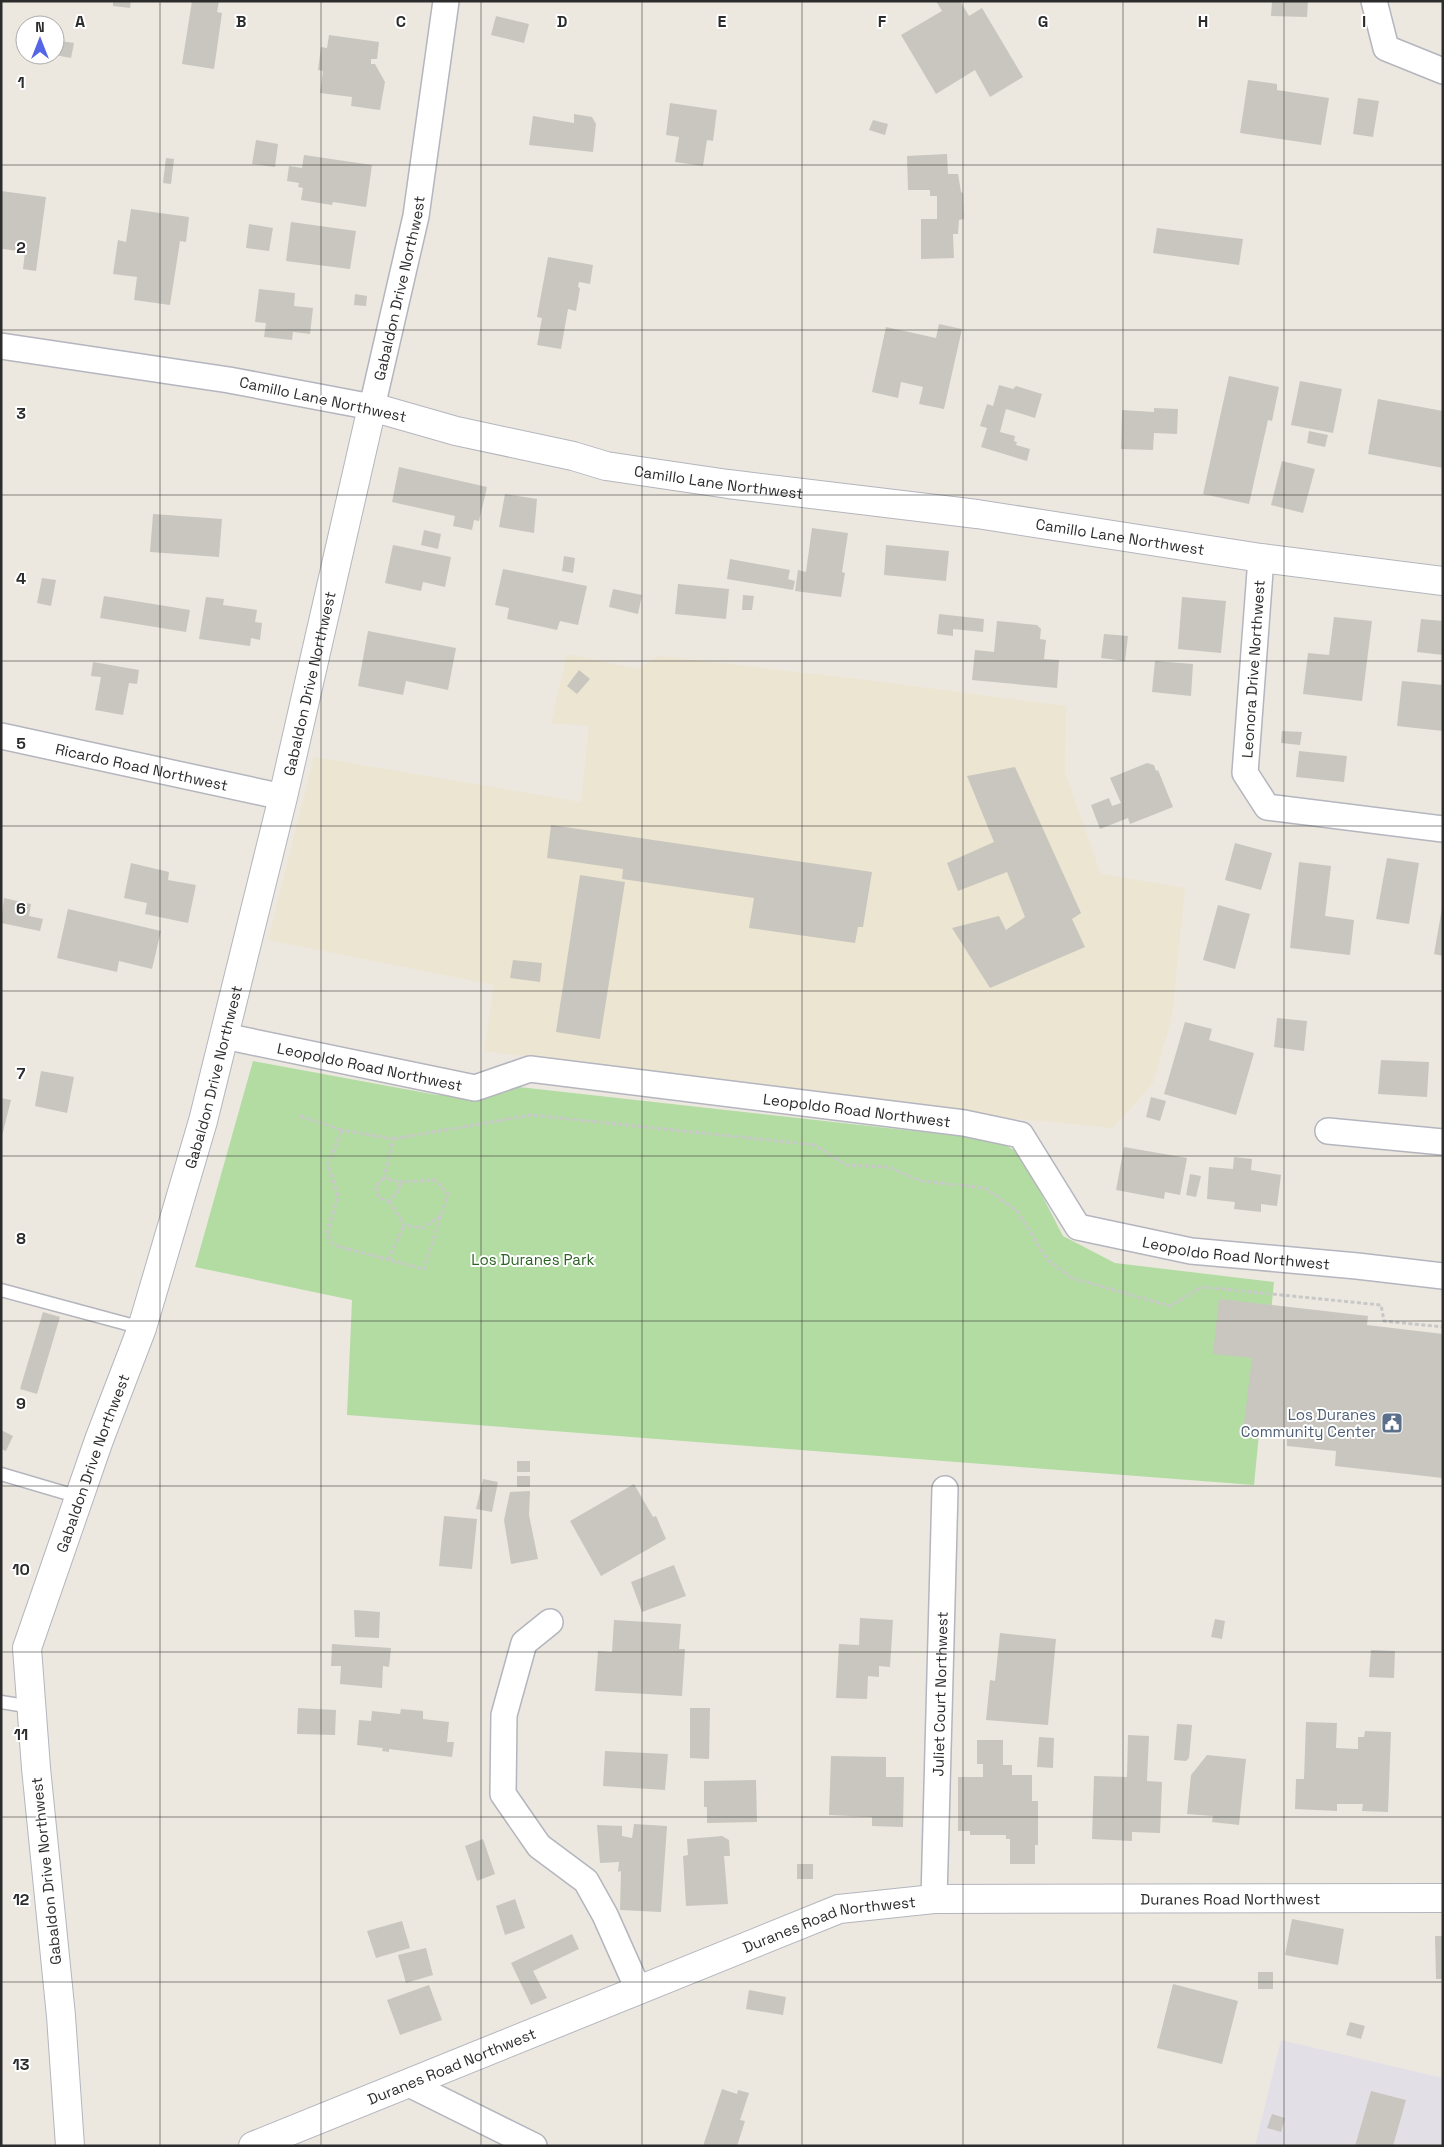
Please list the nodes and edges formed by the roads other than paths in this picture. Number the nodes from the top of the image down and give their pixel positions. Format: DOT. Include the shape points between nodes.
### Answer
graph roads {
  1 [pos="446,1"];
  2 [pos="1374,1"];
  3 [pos="1443,71"];
  4 [pos="1,346"];
  5 [pos="372,406"];
  6 [pos="1261,558"];
  7 [pos="1443,581"];
  8 [pos="1,736"];
  9 [pos="283,797"];
  10 [pos="1443,829"];
  11 [pos="224,1036"];
  12 [pos="1328,1130"];
  13 [pos="1443,1142"];
  14 [pos="1443,1276"];
  15 [pos="1,1290"];
  16 [pos="142,1328"];
  17 [pos="1,1474"];
  18 [pos="945,1489"];
  19 [pos="79,1497"];
  20 [pos="550,1622"];
  21 [pos="1,1702"];
  22 [pos="32,1707"];
  23 [pos="934,1898"];
  24 [pos="1443,1898"];
  25 [pos="638,1989"];
  26 [pos="409,2084"];
  27 [pos="70,2146"];
  28 [pos="253,2146"];
  29 [pos="534,2146"];
  1 -- 5 [label="street, Gabaldon Drive Northwest" via="416,216"];
  2 -- 3 [label="street" via="1386,48"];
  4 -- 5 [label="street, Camillo Lane Northwest" via="229,380"];
  5 -- 6 [label="street, Camillo Lane Northwest" via="456,431 606,466 977,514"];
  5 -- 9 [label="street, Gabaldon Drive Northwest"];
  6 -- 7 [label="street, Camillo Lane Northwest"];
  6 -- 10 [label="street, Leonora Drive Northwest" via="1245,773 1267,807"];
  8 -- 9 [label="street, Ricardo Road Northwest"];
  9 -- 11 [label="street, Gabaldon Drive Northwest"];
  11 -- 14 [label="street, Leopoldo Road Northwest" via="475,1088 530,1070 964,1123 1021,1135 1078,1227 1191,1251"];
  11 -- 16 [label="street, Gabaldon Drive Northwest" via="203,1121"];
  12 -- 13 [label="street"];
  15 -- 16 [label="lane"];
  16 -- 19 [label="street, Gabaldon Drive Northwest"];
  17 -- 19 [label="lane"];
  18 -- 23 [label="street, Juliet Court Northwest"];
  19 -- 22 [label="street, Gabaldon Drive Northwest" via="27,1648"];
  20 -- 25 [label="street" via="524,1643 504,1715 503,1794 539,1846 586,1881"];
  21 -- 22 [label="lane"];
  22 -- 27 [label="street, Gabaldon Drive Northwest"];
  23 -- 24 [label="street, Duranes Road Northwest"];
  23 -- 25 [label="street, Duranes Road Northwest" via="839,1909"];
  25 -- 26 [label="street, Duranes Road Northwest"];
  26 -- 28 [label="street, Duranes Road Northwest"];
  26 -- 29 [label="street"];
}
